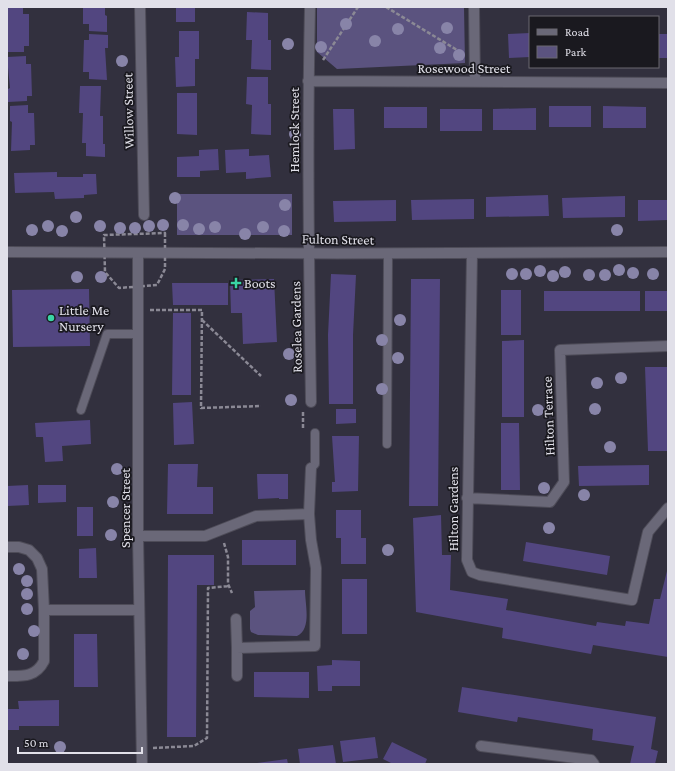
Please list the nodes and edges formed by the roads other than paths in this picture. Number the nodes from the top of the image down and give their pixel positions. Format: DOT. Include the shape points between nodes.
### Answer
graph roads {
  1 [pos="140,7"];
  2 [pos="310,7"];
  3 [pos="474,7"];
  4 [pos="308,81"];
  5 [pos="475,82"];
  6 [pos="668,83"];
  7 [pos="144,215"];
  8 [pos="7,252"];
  9 [pos="308,252"];
  10 [pos="668,252"];
  11 [pos="138,253"];
  12 [pos="472,254"];
  13 [pos="388,255"];
  14 [pos="139,334"];
  15 [pos="668,346"];
  16 [pos="311,402"];
  17 [pos="81,410"];
  18 [pos="315,433"];
  19 [pos="387,444"];
  20 [pos="310,468"];
  21 [pos="466,498"];
  22 [pos="668,508"];
  23 [pos="309,514"];
  24 [pos="138,536"];
  25 [pos="7,547"];
  26 [pos="44,610"];
  27 [pos="139,610"];
  28 [pos="236,619"];
  29 [pos="237,648"];
  30 [pos="7,676"];
  31 [pos="237,676"];
  32 [pos="481,746"];
  33 [pos="142,764"];
  34 [pos="594,764"];
  1 -- 7 [label="street, Willow Street"];
  2 -- 4 [label="street, Hemlock Street"];
  3 -- 5 [label="street"];
  4 -- 5 [label="street, Rosewood Street"];
  4 -- 9 [label="street, Hemlock Street"];
  5 -- 6 [label="street, Rosewood Street"];
  8 -- 11 [label="street, Fulton Street"];
  9 -- 11 [label="street, Fulton Street"];
  9 -- 13 [label="street, Fulton Street"];
  9 -- 16 [label="street, Roselea Gardens"];
  10 -- 12 [label="street, Fulton Street"];
  11 -- 14 [label="street, Spencer Street"];
  12 -- 13 [label="street, Fulton Street"];
  12 -- 21 [label="street, Hilton Gardens"];
  13 -- 19 [label="lane"];
  14 -- 17 [label="lane" via="107,334"];
  14 -- 24 [label="street, Spencer Street"];
  15 -- 21 [label="street, Hilton Terrace" via="560,350 564,482 550,502"];
  18 -- 20 [label="lane" via="315,464"];
  20 -- 23 [label="street"];
  21 -- 22 [label="street, Hilton Gardens" via="467,560 472,572 480,576 632,600 648,532"];
  23 -- 24 [label="street" via="256,516 199,536"];
  23 -- 29 [label="street" via="316,568 315,646"];
  24 -- 27 [label="street, Spencer Street"];
  25 -- 26 [label="street" via="29,550 37,558 42,569"];
  26 -- 27 [label="street"];
  26 -- 30 [label="street" via="44,661 33,674"];
  27 -- 33 [label="street, Spencer Street"];
  28 -- 29 [label="street"];
  29 -- 31 [label="street"];
  32 -- 34 [label="street" via="591,760"];
}
